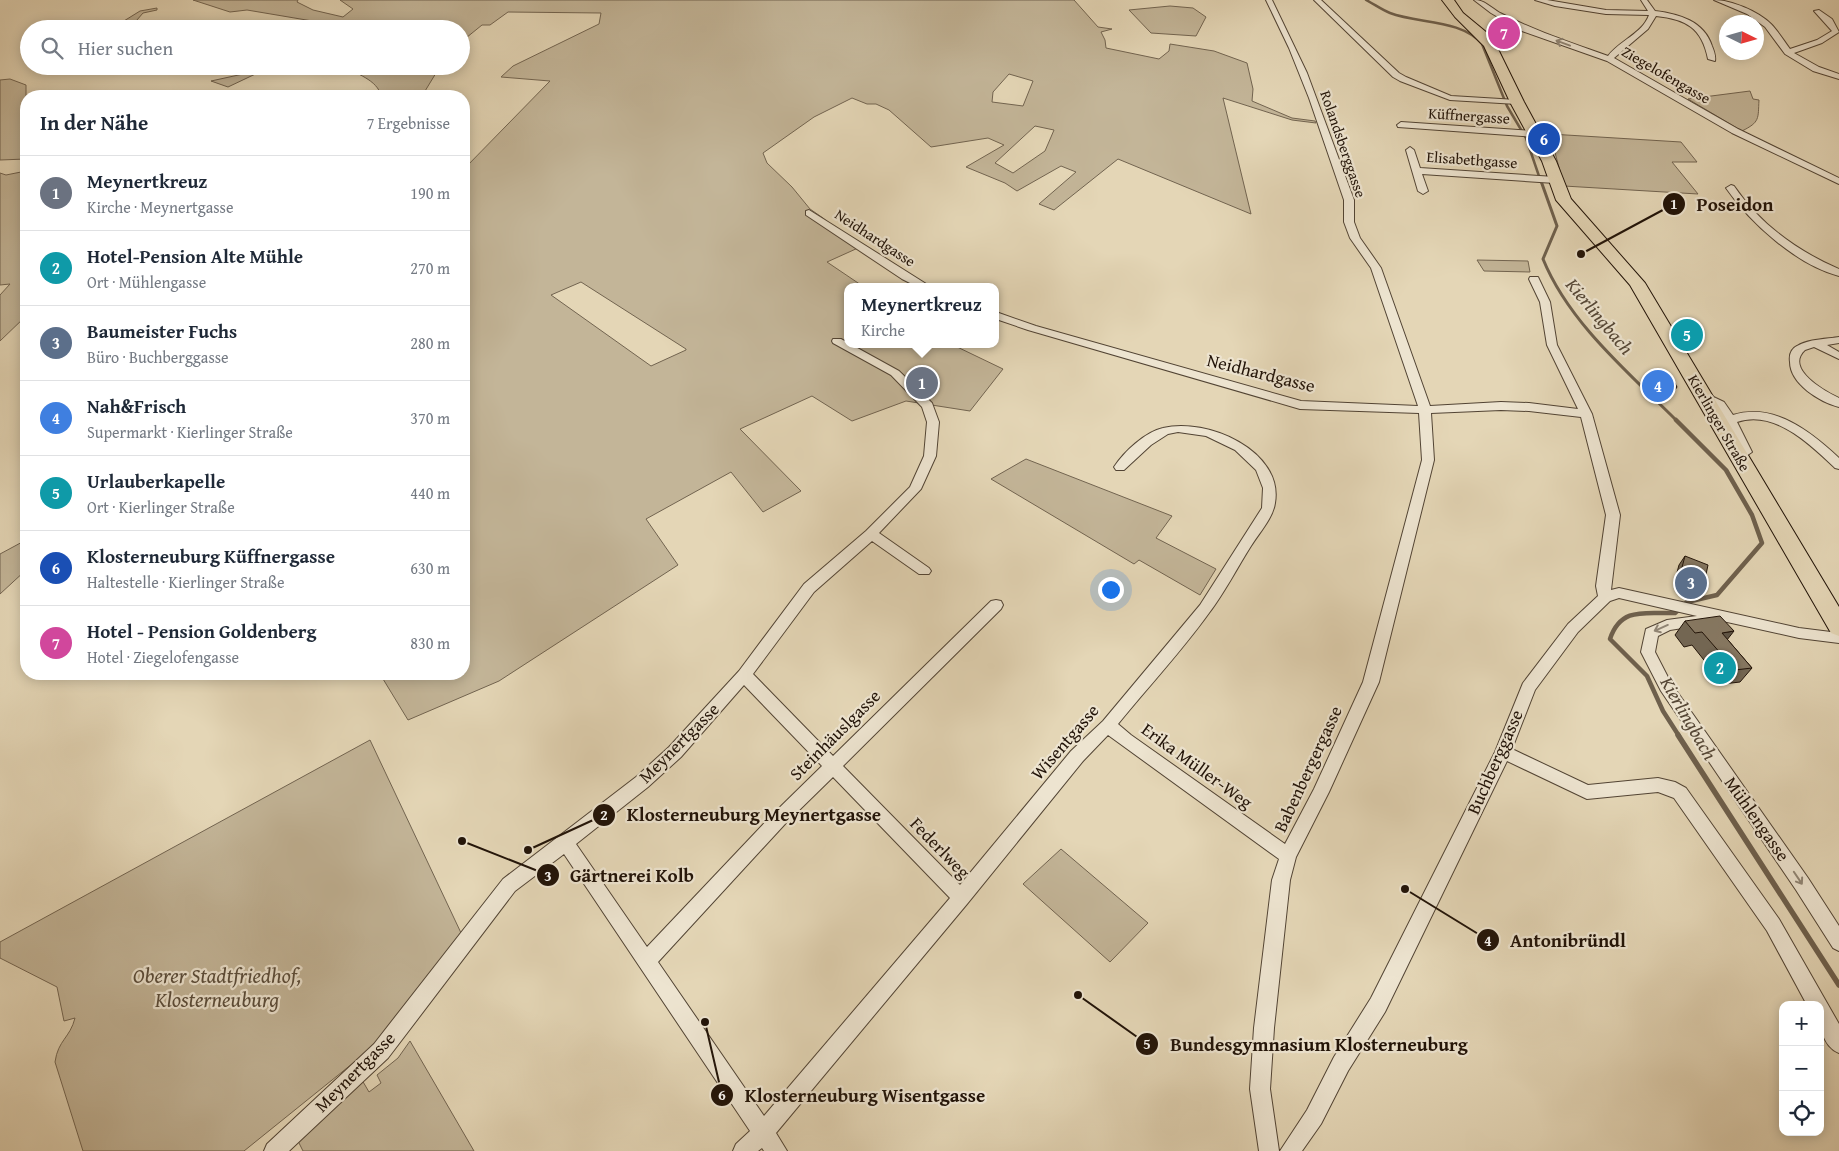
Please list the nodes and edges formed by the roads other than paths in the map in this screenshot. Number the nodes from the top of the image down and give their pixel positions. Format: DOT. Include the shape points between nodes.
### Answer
graph roads {
  1 [pos="1268,0"];
  2 [pos="1317,0"];
  3 [pos="1449,0"];
  4 [pos="1478,0"];
  5 [pos="1538,0"];
  6 [pos="1644,0"];
  7 [pos="1719,1"];
  8 [pos="1817,11"];
  9 [pos="1653,13"];
  10 [pos="1788,52"];
  11 [pos="1610,59"];
  12 [pos="1712,59"];
  13 [pos="1839,77"];
  14 [pos="1510,102"];
  15 [pos="1533,134"];
  16 [pos="1405,135"];
  17 [pos="1410,150"];
  18 [pos="1418,171"];
  19 [pos="1548,180"];
  20 [pos="1839,181"];
  21 [pos="1731,188"];
  22 [pos="1423,191"];
  23 [pos="809,213"];
  24 [pos="1839,273"];
  25 [pos="1534,279"];
  26 [pos="919,283"];
  27 [pos="999,316"];
  28 [pos="1839,340"];
  29 [pos="836,341"];
  30 [pos="1818,344"];
  31 [pos="844,345"];
  32 [pos="849,348"];
  33 [pos="1839,356"];
  34 [pos="1703,396"];
  35 [pos="1839,403"];
  36 [pos="1425,410"];
  37 [pos="1586,414"];
  38 [pos="1730,420"];
  39 [pos="1738,456"];
  40 [pos="1839,465"];
  41 [pos="1120,467"];
  42 [pos="871,534"];
  43 [pos="924,571"];
  44 [pos="1605,597"];
  45 [pos="996,605"];
  46 [pos="1726,617"];
  47 [pos="1839,627"];
  48 [pos="1839,638"];
  49 [pos="744,675"];
  50 [pos="1108,725"];
  51 [pos="1503,752"];
  52 [pos="832,766"];
  53 [pos="566,843"];
  54 [pos="1288,856"];
  55 [pos="961,898"];
  56 [pos="1839,942"];
  57 [pos="646,962"];
  58 [pos="1816,1001"];
  59 [pos="1824,1017"];
  60 [pos="1839,1043"];
  61 [pos="762,1133"];
  62 [pos="274,1151"];
  63 [pos="744,1151"];
  64 [pos="778,1151"];
  65 [pos="1269,1151"];
  66 [pos="1290,1151"];
  1 -- 36 [label="street, Rolandsberggasse" via="1287,32 1349,200 1349,222 1376,268"];
  2 -- 14 [label="street" via="1403,79 1450,98"];
  3 -- 14 [label="main road, Kierlinger Straße" via="1459,15 1490,45"];
  11 -- 4 [label="street, Ziegelofengasse, one-way" via="1524,29 1492,12"];
  5 -- 9 [label="street" via="1607,12"];
  6 -- 9 [label="street"];
  7 -- 10 [label="street" via="1768,25"];
  8 -- 10 [label="street" via="1830,21 1836,31 1830,37"];
  9 -- 11 [label="street" via="1647,26 1614,51"];
  9 -- 12 [label="street" via="1671,16 1698,28 1706,38"];
  10 -- 13 [label="street" via="1816,70"];
  11 -- 20 [label="street, Ziegelofengasse" via="1735,131"];
  14 -- 15 [label="main road, Kierlinger Straße"];
  15 -- 16 [label="street, Küffnergasse" via="1400,121"];
  15 -- 19 [label="main road, Kierlinger Straße" via="1549,161"];
  17 -- 18 [label="street, Elisabethgasse"];
  18 -- 19 [label="street, Elisabethgasse"];
  18 -- 22 [label="street, Elisabethgasse"];
  19 -- 34 [label="main road, Kierlinger Straße" via="1637,283"];
  21 -- 24 [label="street" via="1750,214 1786,244"];
  23 -- 26 [label="street, Neidhardgasse"];
  25 -- 37 [label="street" via="1544,302 1552,345"];
  27 -- 36 [label="street, Neidhardgasse" via="1300,404"];
  28 -- 30 [label="street"];
  29 -- 31 [label="street, Meynertgasse"];
  30 -- 33 [label="street"];
  30 -- 35 [label="street" via="1801,348 1795,354 1794,364 1806,383"];
  32 -- 42 [label="street, Meynertgasse" via="895,373 928,406 933,422 930,456 915,489"];
  34 -- 38 [label="street" via="1720,405"];
  34 -- 39 [label="main road, Kierlinger Straße"];
  36 -- 37 [label="street, Neidhardgasse" via="1510,406"];
  36 -- 54 [label="street, Babenbergergasse" via="1428,460 1371,682"];
  37 -- 44 [label="street" via="1613,515 1602,586"];
  38 -- 39 [label="street" via="1746,452"];
  38 -- 40 [label="street" via="1746,415 1774,419 1803,435"];
  39 -- 47 [label="main road, Kierlinger Straße"];
  41 -- 50 [label="street, Wisentgasse" via="1163,432 1178,429 1207,432 1239,447 1254,461 1265,474 1270,499 1268,508 1205,609"];
  42 -- 43 [label="street"];
  42 -- 49 [label="street, Meynertgasse" via="809,588"];
  44 -- 46 [label="street" via="1619,593"];
  44 -- 51 [label="street, Buchberggasse" via="1573,628 1528,687"];
  45 -- 52 [label="street, Steinhäuslgasse"];
  46 -- 48 [label="street"];
  46 -- 56 [label="street, Mühlengasse, one-way" via="1667,625 1651,633 1648,652 1666,687"];
  49 -- 52 [label="street, Federlweg"];
  49 -- 53 [label="street, Meynertgasse" via="676,752"];
  50 -- 54 [label="street, Erika Müller-Weg"];
  50 -- 55 [label="street, Wisentgasse" via="1077,756"];
  51 -- 58 [label="street" via="1587,792 1658,785 1680,793 1773,925"];
  51 -- 66 [label="street, Buchberggasse" via="1378,1005 1341,1064 1314,1117"];
  52 -- 55 [label="street, Federlweg"];
  52 -- 57 [label="street, Steinhäuslgasse" via="779,818"];
  53 -- 57 [label="street"];
  53 -- 62 [label="street, Meynertgasse" via="509,885 381,1051"];
  54 -- 65 [label="street, Babenbergergasse" via="1281,880 1260,1089"];
  55 -- 61 [label="street, Wisentgasse"];
  57 -- 61 [label="street"];
  59 -- 60 [label="street"];
  61 -- 63 [label="street, Wisentgasse"];
  61 -- 64 [label="street"];
}
